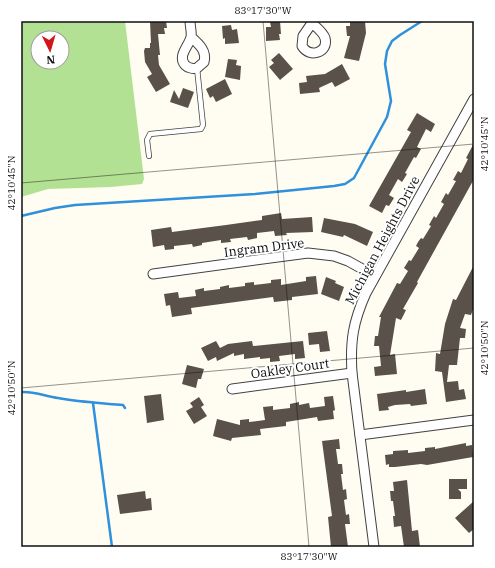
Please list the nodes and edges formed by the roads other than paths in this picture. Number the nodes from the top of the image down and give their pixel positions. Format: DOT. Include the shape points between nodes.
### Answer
graph roads {
  1 [pos="190,21"];
  2 [pos="191,37"];
  3 [pos="197,68"];
  4 [pos="474,99"];
  5 [pos="149,156"];
  6 [pos="153,274"];
  7 [pos="375,276"];
  8 [pos="352,373"];
  9 [pos="232,389"];
  10 [pos="474,420"];
  11 [pos="360,434"];
  12 [pos="374,547"];
  1 -- 2 [label="street"];
  2 -- 3 [label="street" via="205,54 204,62"];
  2 -- 3 [label="street" via="182,60 188,67"];
  3 -- 5 [label="lane" via="203,125 201,129 150,134 147,140"];
  4 -- 7 [label="street, Michigan Heights Drive"];
  6 -- 7 [label="street, Ingram Drive" via="308,254 334,256"];
  7 -- 8 [label="street, Michigan Heights Drive" via="361,304 354,326"];
  8 -- 9 [label="street, Oakley Court"];
  8 -- 11 [label="street, Michigan Heights Drive"];
  10 -- 11 [label="street"];
  11 -- 12 [label="street, Michigan Heights Drive"];
}
